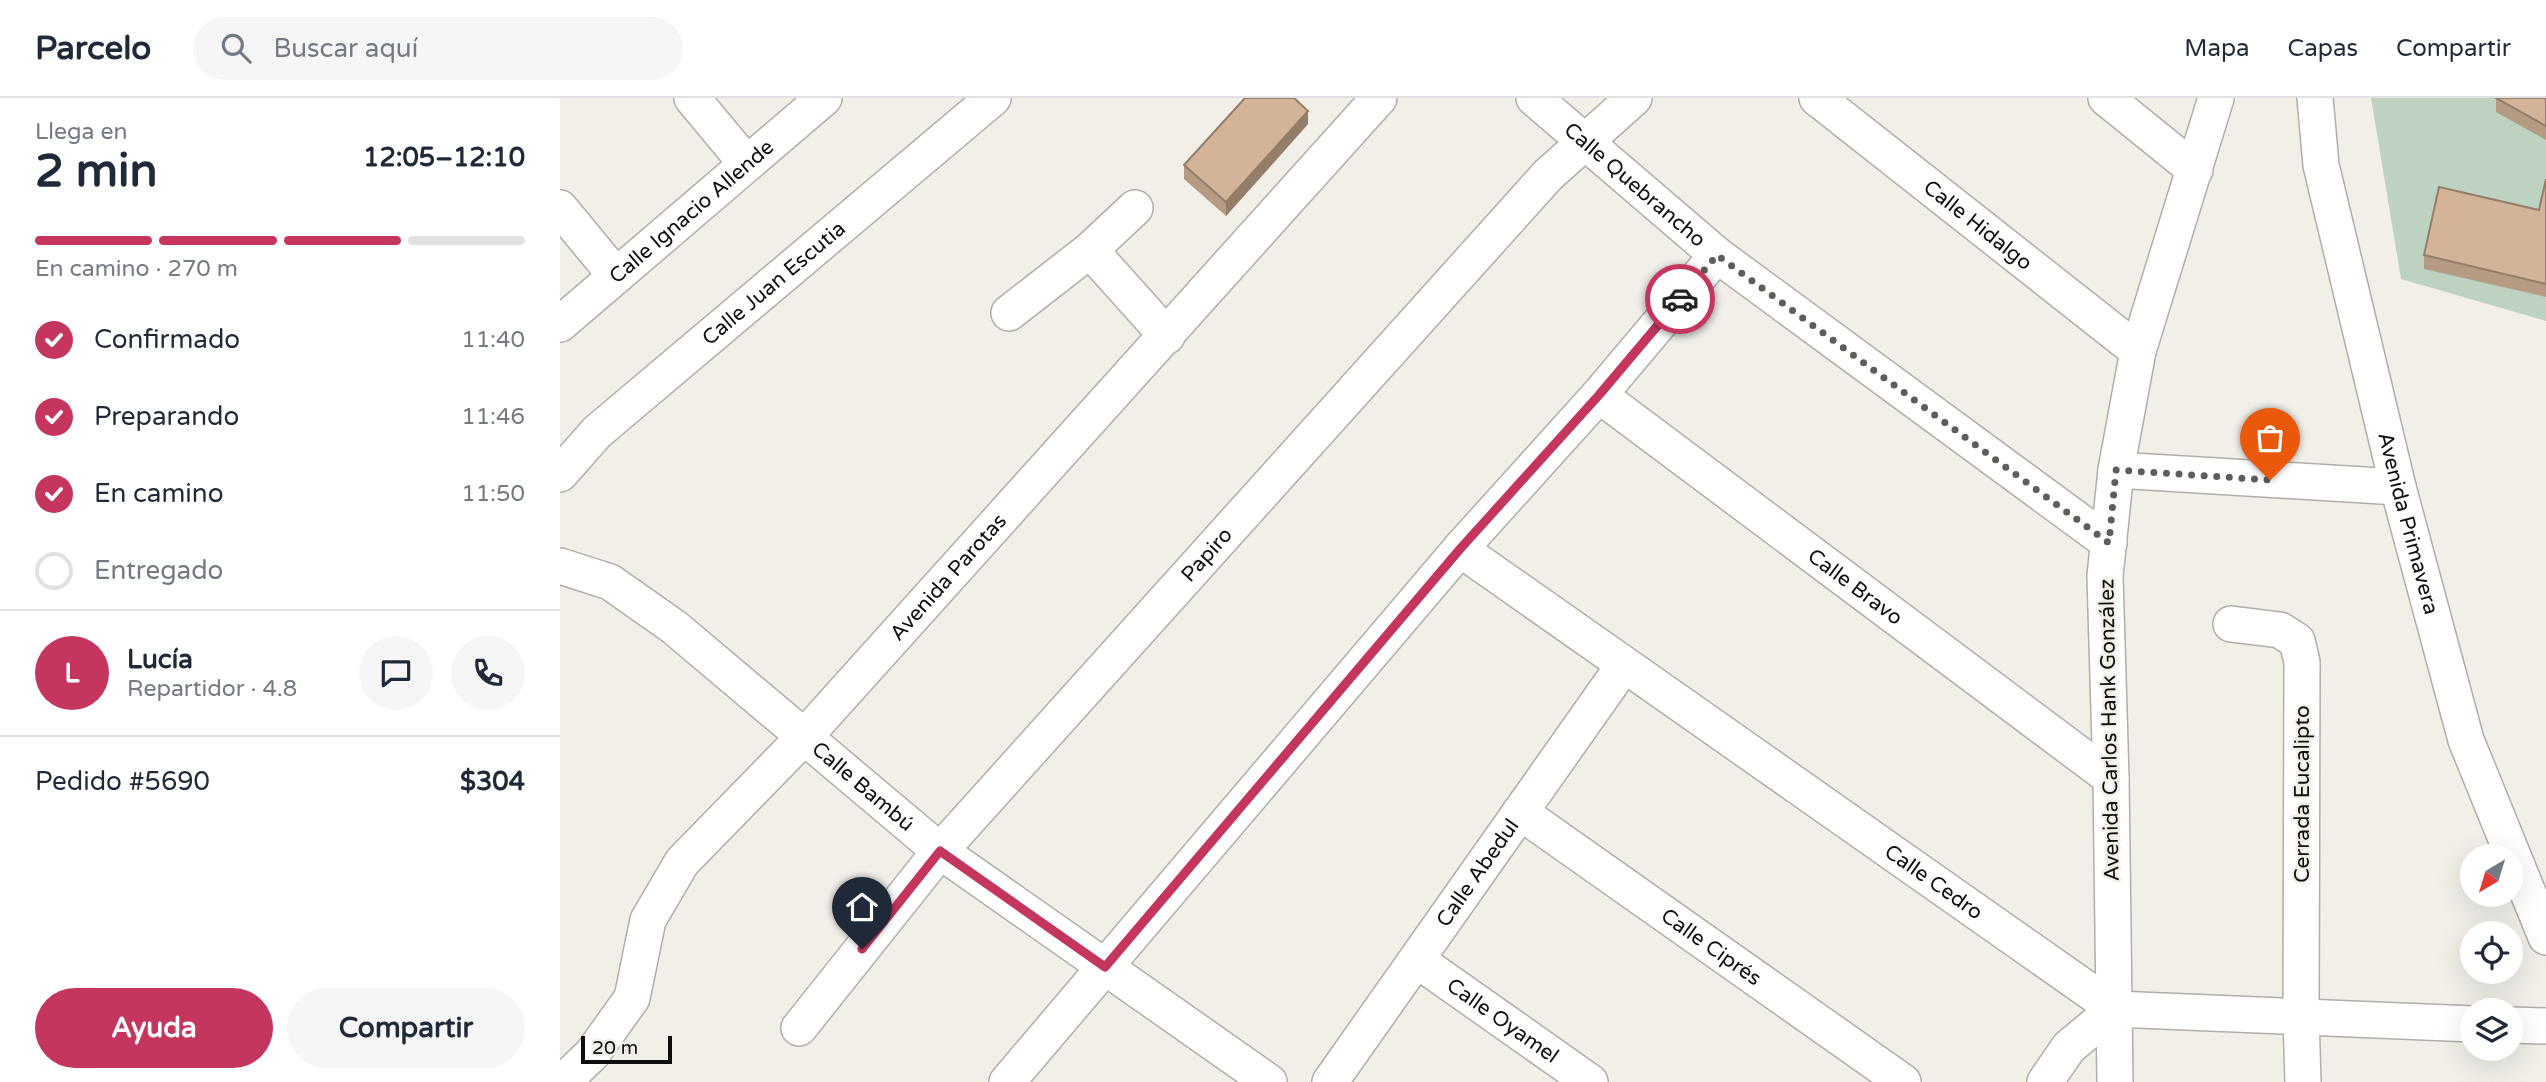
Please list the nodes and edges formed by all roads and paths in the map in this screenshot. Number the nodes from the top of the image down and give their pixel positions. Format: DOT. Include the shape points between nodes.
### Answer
graph roads {
  1 [pos="692,98"];
  2 [pos="824,98"];
  3 [pos="993,98"];
  4 [pos="1379,98"];
  5 [pos="1534,98"];
  6 [pos="1634,98"];
  7 [pos="1817,98"];
  8 [pos="2106,98"];
  9 [pos="2216,98"];
  10 [pos="2315,98"];
  11 [pos="1586,142"];
  12 [pos="746,163"];
  13 [pos="2195,170"];
  14 [pos="560,208"];
  15 [pos="1135,208"];
  16 [pos="1090,250"];
  17 [pos="1717,255"];
  18 [pos="616,276"];
  19 [pos="1009,313"];
  20 [pos="560,324"];
  21 [pos="1167,336"];
  22 [pos="2138,351"];
  23 [pos="1599,395"];
  24 [pos="2116,470"];
  25 [pos="560,474"];
  26 [pos="2398,487"];
  27 [pos="2109,543"];
  28 [pos="1460,549"];
  29 [pos="560,566"];
  30 [pos="2231,624"];
  31 [pos="1624,665"];
  32 [pos="805,736"];
  33 [pos="2111,778"];
  34 [pos="1520,812"];
  35 [pos="940,851"];
  36 [pos="2546,937"];
  37 [pos="1417,960"];
  38 [pos="1105,967"];
  39 [pos="2115,1009"];
  40 [pos="2301,1017"];
  41 [pos="2460,1023"];
  42 [pos="2523,1025"];
  43 [pos="2546,1026"];
  44 [pos="799,1028"];
  45 [pos="564,1082"];
  46 [pos="1007,1082"];
  47 [pos="1269,1082"];
  48 [pos="1330,1082"];
  49 [pos="1590,1082"];
  50 [pos="1903,1082"];
  51 [pos="2045,1082"];
  52 [pos="2115,1082"];
  53 [pos="2303,1082"];
  1 -- 12 [label="street"];
  2 -- 12 [label="street, Calle Ignacio Allende"];
  3 -- 25 [label="street, Calle Juan Escutia" via="597,432"];
  4 -- 21 [label="street, Avenida Parotas"];
  5 -- 11 [label="street, Calle Quebrancho"];
  6 -- 11 [label="street, Papiro"];
  7 -- 22 [label="street, Calle Hidalgo"];
  8 -- 13 [label="street"];
  9 -- 13 [label="street, Avenida Carlos Hank González"];
  10 -- 26 [label="street, Avenida Primavera" via="2321,165"];
  11 -- 17 [label="street, Calle Quebrancho"];
  11 -- 35 [label="street, Papiro" via="1539,185"];
  12 -- 18 [label="street, Calle Ignacio Allende"];
  13 -- 22 [label="street, Avenida Carlos Hank González"];
  14 -- 18 [label="street"];
  15 -- 16 [label="street"];
  16 -- 19 [label="street"];
  16 -- 21 [label="street"];
  17 -- 23 [label="street"];
  17 -- 27 [label="street, Calle Quebrancho"];
  18 -- 20 [label="street, Calle Ignacio Allende"];
  21 -- 32 [label="street, Avenida Parotas"];
  22 -- 24 [label="street, Avenida Carlos Hank González"];
  23 -- 28 [label="street"];
  23 -- 33 [label="street, Calle Bravo"];
  24 -- 26 [label="street"];
  24 -- 27 [label="street, Avenida Carlos Hank González"];
  26 -- 36 [label="street, Avenida Primavera" via="2466,740"];
  27 -- 33 [label="street, Avenida Carlos Hank González" via="2105,576"];
  28 -- 31 [label="street, Calle Cedro"];
  28 -- 38 [label="street"];
  29 -- 32 [label="street, Calle Bambú" via="610,582 674,626"];
  30 -- 40 [label="street, Cerrada Eucalipto" via="2280,630 2297,641 2302,662"];
  31 -- 34 [label="street, Calle Abedul"];
  31 -- 39 [label="street, Calle Cedro"];
  32 -- 35 [label="street, Calle Bambú"];
  32 -- 45 [label="street, Avenida Parotas" via="682,862 648,920 632,998 592,1054"];
  33 -- 39 [label="street, Avenida Carlos Hank González"];
  34 -- 37 [label="street, Calle Abedul"];
  34 -- 50 [label="street, Calle Ciprés"];
  35 -- 38 [label="street, Calle Bambú"];
  35 -- 44 [label="street, Papiro"];
  37 -- 48 [label="street, Calle Abedul"];
  37 -- 49 [label="street, Calle Oyamel"];
  38 -- 46 [label="street"];
  38 -- 47 [label="street, Calle Bambú"];
  39 -- 40 [label="street"];
  39 -- 51 [label="street" via="2069,1047"];
  39 -- 52 [label="street, Avenida Carlos Hank González"];
  40 -- 41 [label="street"];
  40 -- 53 [label="street, Cerrada Eucalipto"];
  42 -- 43 [label="street"];
}
